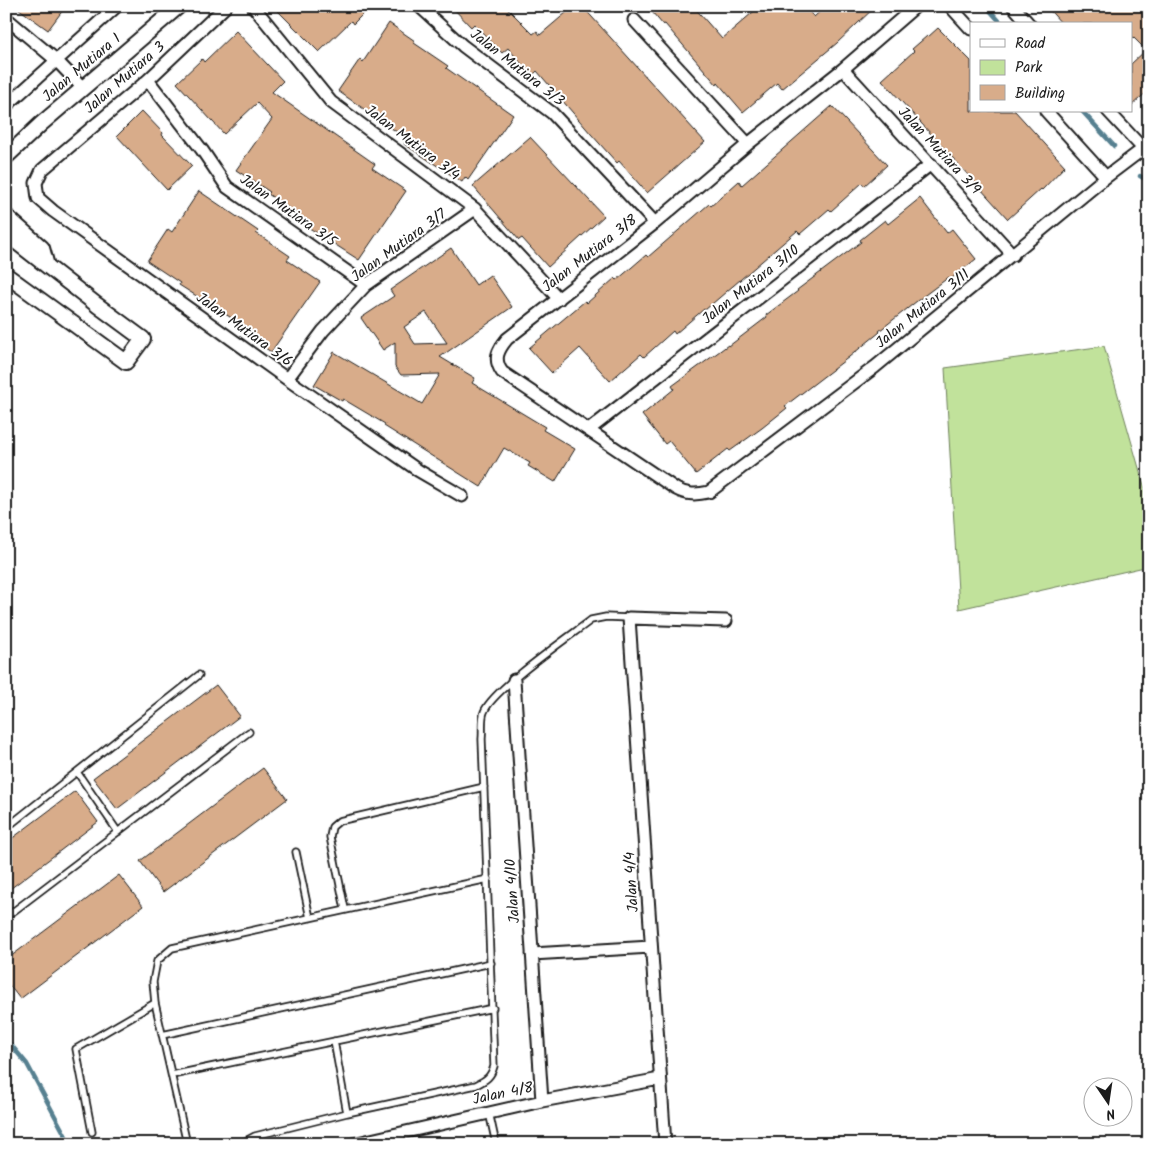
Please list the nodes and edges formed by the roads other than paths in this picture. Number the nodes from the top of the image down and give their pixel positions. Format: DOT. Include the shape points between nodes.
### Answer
graph roads {
  1 [pos="117,6"];
  2 [pos="179,6"];
  3 [pos="226,6"];
  4 [pos="253,6"];
  5 [pos="419,6"];
  6 [pos="916,6"];
  7 [pos="950,6"];
  8 [pos="1013,6"];
  9 [pos="6,18"];
  10 [pos="634,20"];
  11 [pos="1027,22"];
  12 [pos="970,28"];
  13 [pos="56,60"];
  14 [pos="843,69"];
  15 [pos="148,80"];
  16 [pos="83,88"];
  17 [pos="6,106"];
  18 [pos="1047,112"];
  19 [pos="1109,112"];
  20 [pos="748,144"];
  21 [pos="1146,152"];
  22 [pos="6,157"];
  23 [pos="931,164"];
  24 [pos="42,170"];
  25 [pos="1106,177"];
  26 [pos="474,209"];
  27 [pos="6,216"];
  28 [pos="655,222"];
  29 [pos="6,234"];
  30 [pos="1013,255"];
  31 [pos="47,266"];
  32 [pos="6,275"];
  33 [pos="366,285"];
  34 [pos="559,299"];
  35 [pos="287,380"];
  36 [pos="590,430"];
  37 [pos="718,487"];
  38 [pos="462,496"];
  39 [pos="629,618"];
  40 [pos="726,621"];
  41 [pos="199,675"];
  42 [pos="514,680"];
  43 [pos="249,732"];
  44 [pos="77,772"];
  45 [pos="484,787"];
  46 [pos="6,828"];
  47 [pos="118,832"];
  48 [pos="296,852"];
  49 [pos="488,879"];
  50 [pos="345,910"];
  51 [pos="6,917"];
  52 [pos="310,918"];
  53 [pos="651,947"];
  54 [pos="532,954"];
  55 [pos="491,963"];
  56 [pos="155,1003"];
  57 [pos="493,1008"];
  58 [pos="162,1035"];
  59 [pos="334,1041"];
  60 [pos="172,1075"];
  61 [pos="660,1079"];
  62 [pos="542,1101"];
  63 [pos="489,1112"];
  64 [pos="347,1113"];
  65 [pos="92,1132"];
  66 [pos="187,1144"];
  67 [pos="240,1144"];
  68 [pos="353,1144"];
  69 [pos="496,1144"];
  70 [pos="665,1144"];
  1 -- 13 [label="street"];
  2 -- 16 [label="street, Jalan Mutiara 1"];
  3 -- 15 [label="street, Jalan Mutiara 3"];
  4 -- 26 [label="street, Jalan Mutiara 3/4" via="331,102"];
  5 -- 28 [label="street, Jalan Mutiara 3/3" via="463,46 552,113"];
  6 -- 14 [label="street, Jalan Mutiara 3/8"];
  7 -- 12 [label="street"];
  8 -- 11 [label="street"];
  9 -- 13 [label="street"];
  10 -- 20 [label="street"];
  13 -- 16 [label="street"];
  13 -- 17 [label="street"];
  14 -- 20 [label="street, Jalan Mutiara 3/8"];
  14 -- 23 [label="street, Jalan Mutiara 3/9"];
  15 -- 24 [label="street, Jalan Mutiara 3"];
  15 -- 33 [label="street, Jalan Mutiara 3/5" via="227,187"];
  16 -- 22 [label="street, Jalan Mutiara 1"];
  18 -- 25 [label="street"];
  19 -- 21 [label="street"];
  20 -- 28 [label="street, Jalan Mutiara 3/8"];
  21 -- 25 [label="street, Jalan Mutiara 3/11"];
  23 -- 30 [label="street, Jalan Mutiara 3/9"];
  23 -- 36 [label="street, Jalan Mutiara 3/10"];
  24 -- 35 [label="street, Jalan Mutiara 3/6" via="36,183 38,198"];
  25 -- 30 [label="street, Jalan Mutiara 3/11"];
  26 -- 33 [label="street, Jalan Mutiara 3/7"];
  26 -- 34 [label="street, Jalan Mutiara 3/4"];
  27 -- 31 [label="street" via="42,248"];
  28 -- 34 [label="street, Jalan Mutiara 3/8"];
  29 -- 31 [label="street"];
  30 -- 37 [label="street, Jalan Mutiara 3/11" via="875,368"];
  31 -- 32 [label="street" via="143,339 126,362"];
  33 -- 35 [label="street, Jalan Mutiara 3/7" via="323,330"];
  34 -- 36 [label="street, Jalan Mutiara 3/8" via="507,338 499,348 497,361 502,372"];
  35 -- 38 [label="street, Jalan Mutiara 3/6" via="419,471"];
  36 -- 37 [label="street, Jalan Mutiara 3/8" via="684,493 709,492"];
  39 -- 40 [label="street"];
  39 -- 42 [label="lane" via="591,620"];
  39 -- 53 [label="street, Jalan 4/4"];
  41 -- 44 [label="lane"];
  42 -- 45 [label="lane" via="484,712"];
  42 -- 54 [label="street, Jalan 4/10"];
  43 -- 47 [label="lane"];
  44 -- 46 [label="lane"];
  44 -- 47 [label="lane"];
  45 -- 49 [label="lane"];
  45 -- 50 [label="lane" via="339,821 332,827 330,837"];
  47 -- 51 [label="lane"];
  48 -- 52 [label="lane"];
  49 -- 50 [label="lane"];
  49 -- 55 [label="lane"];
  50 -- 52 [label="lane"];
  52 -- 56 [label="lane" via="172,948 157,961 153,982"];
  53 -- 54 [label="street"];
  53 -- 61 [label="street, Jalan 4/4"];
  54 -- 62 [label="street, Jalan 4/10"];
  55 -- 57 [label="lane"];
  55 -- 58 [label="lane"];
  56 -- 58 [label="lane"];
  56 -- 65 [label="lane" via="76,1049"];
  57 -- 59 [label="lane"];
  57 -- 64 [label="lane" via="494,1066 486,1080 476,1085"];
  58 -- 60 [label="lane"];
  59 -- 60 [label="lane"];
  59 -- 64 [label="lane"];
  60 -- 66 [label="lane"];
  61 -- 62 [label="street, Jalan 4/8"];
  61 -- 70 [label="street, Jalan 4/4"];
  62 -- 63 [label="street, Jalan 4/8"];
  63 -- 68 [label="street, Jalan 4/8"];
  63 -- 69 [label="lane"];
  64 -- 67 [label="lane" via="255,1136"];
}
